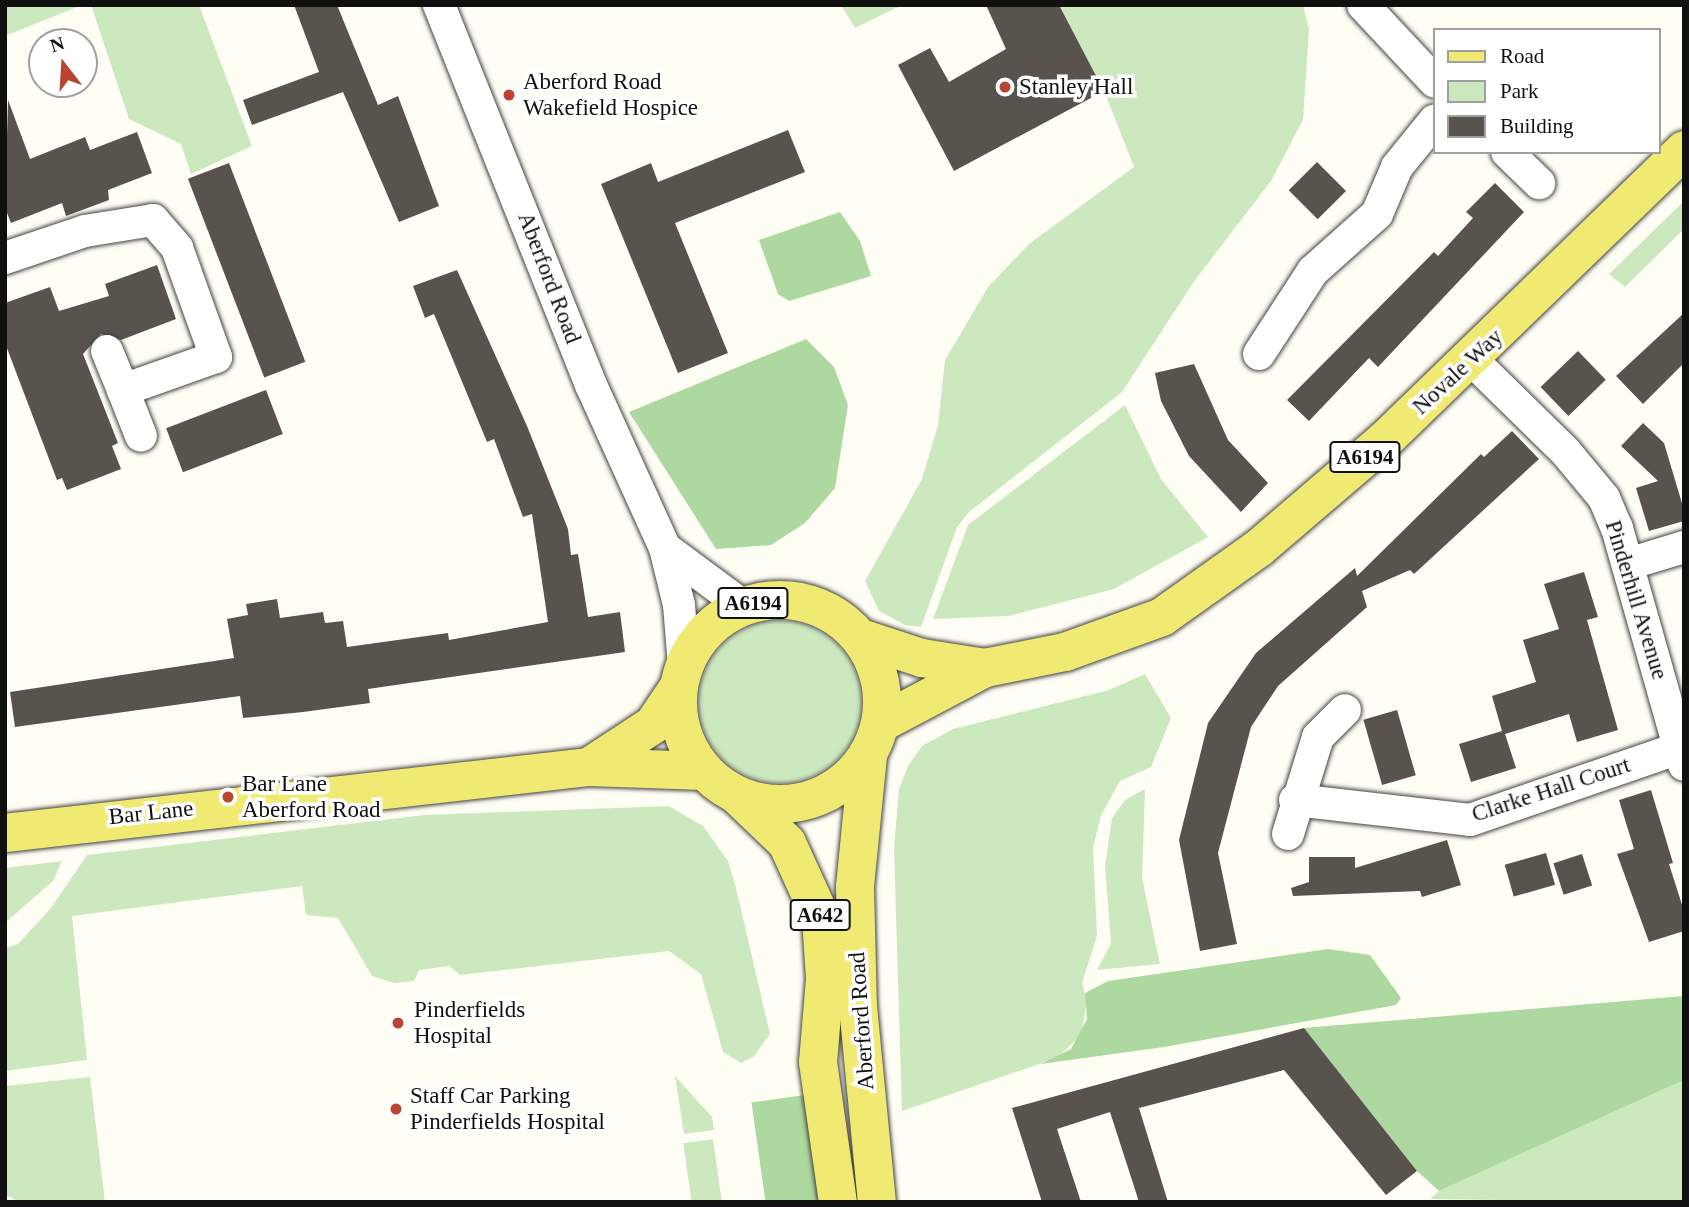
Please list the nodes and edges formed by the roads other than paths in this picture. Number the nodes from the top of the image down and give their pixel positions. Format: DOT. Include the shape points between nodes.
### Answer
graph roads {
  1 [pos="439,5"];
  2 [pos="1363,5"];
  3 [pos="1434,81"];
  4 [pos="1434,121"];
  5 [pos="1684,150"];
  6 [pos="1509,154"];
  7 [pos="1539,183"];
  8 [pos="5,258"];
  9 [pos="107,351"];
  10 [pos="1259,354"];
  11 [pos="1472,360"];
  12 [pos="122,390"];
  13 [pos="141,436"];
  14 [pos="1684,547"];
  15 [pos="665,548"];
  16 [pos="1628,564"];
  17 [pos="743,606"];
  18 [pos="861,638"];
  19 [pos="985,668"];
  20 [pos="681,677"];
  21 [pos="1345,710"];
  22 [pos="874,739"];
  23 [pos="1681,756"];
  24 [pos="589,767"];
  25 [pos="704,771"];
  26 [pos="738,796"];
  27 [pos="1295,800"];
  28 [pos="5,833"];
  29 [pos="1288,834"];
  30 [pos="838,1202"];
  31 [pos="877,1202"];
  1 -- 15 [label="street, Aberford Road" via="596,398"];
  2 -- 3 [label="street"];
  4 -- 10 [label="street" via="1397,167 1377,214 1314,271"];
  5 -- 11 [label="main road, Novale Way / A6194"];
  6 -- 7 [label="street"];
  8 -- 12 [label="street" via="86,230 153,220 177,248 216,357"];
  9 -- 12 [label="street"];
  11 -- 16 [label="street, Pinderhill Avenue" via="1590,478 1617,528"];
  11 -- 19 [label="main road, Novale Way / A6194" via="1259,548 1161,617 1065,652"];
  12 -- 13 [label="street"];
  14 -- 16 [label="street"];
  15 -- 17 [label="street, Aberford Road"];
  15 -- 20 [label="street, Aberford Road" via="679,605"];
  16 -- 23 [label="street, Pinderhill Avenue"];
  17 -- 18 [label="main road, A6194" via="800,601 835,614"];
  17 -- 20 [label="main road, A6194" via="707,629"];
  18 -- 19 [label="main road, Novale Way / A6194" via="922,658"];
  18 -- 22 [label="main road, A6194" via="876,664 883,693"];
  19 -- 22 [label="main road, Novale Way / A6194"];
  20 -- 24 [label="main road, Bar Lane / A6194" via="653,725"];
  20 -- 25 [label="main road, A6194" via="678,718"];
  21 -- 27 [label="street" via="1318,737"];
  22 -- 26 [label="main road, A6194" via="849,778 796,804 767,804"];
  22 -- 31 [label="main road, Aberford Road / A642" via="856,900 858,1006"];
  23 -- 27 [label="street, Clarke Hall Court" via="1470,820"];
  24 -- 25 [label="main road, Bar Lane / A6194"];
  24 -- 28 [label="main road, Bar Lane / A6194"];
  25 -- 26 [label="main road, A6194"];
  26 -- 30 [label="main road, Aberford Road / A642" via="787,843 821,918 825,979 819,1071"];
  27 -- 29 [label="street"];
}
